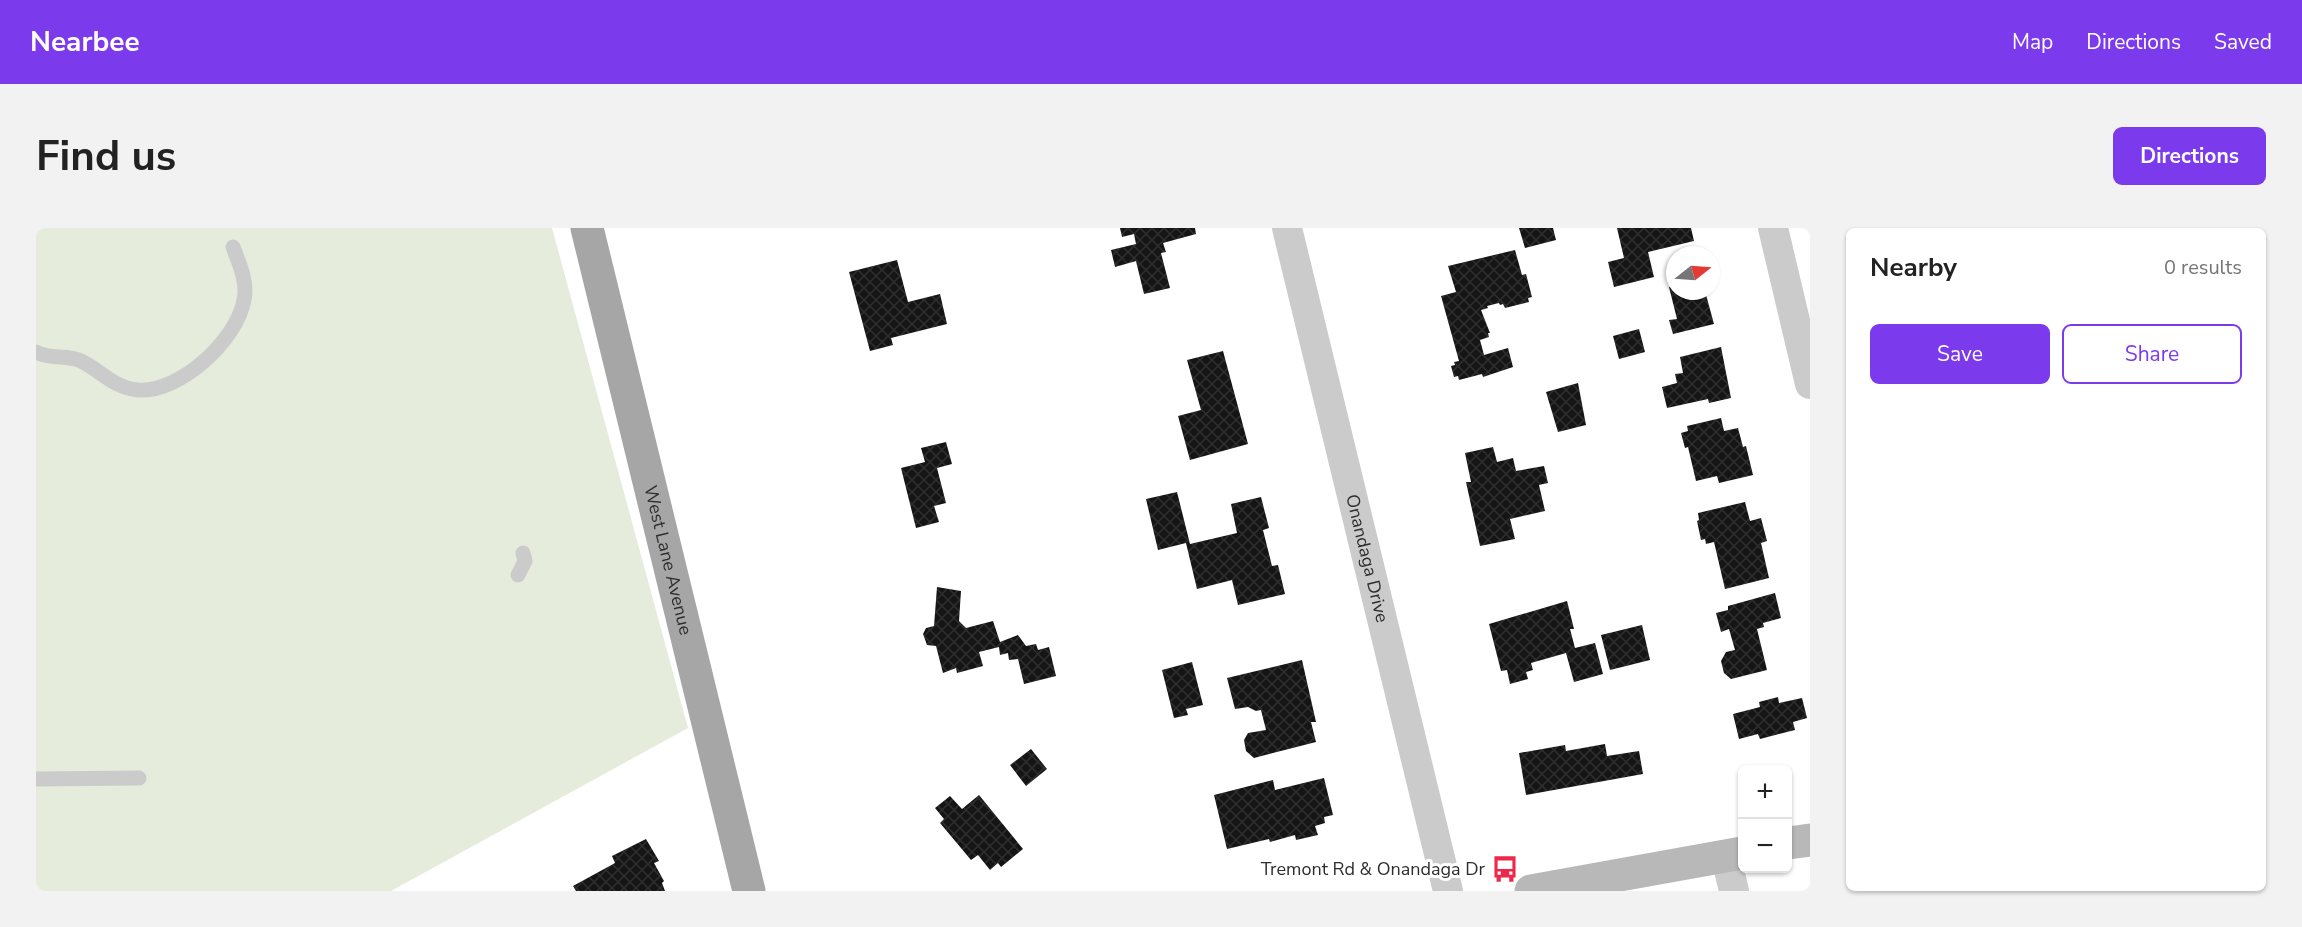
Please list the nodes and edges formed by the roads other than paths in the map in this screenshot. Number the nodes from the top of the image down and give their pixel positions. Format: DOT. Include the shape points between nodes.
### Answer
graph roads {
  1 [pos="587,228"];
  2 [pos="1287,228"];
  3 [pos="1773,228"];
  4 [pos="233,247"];
  5 [pos="36,352"];
  6 [pos="1810,384"];
  7 [pos="523,552"];
  8 [pos="518,575"];
  9 [pos="140,778"];
  10 [pos="36,779"];
  11 [pos="1734,855"];
  12 [pos="749,891"];
  13 [pos="1448,891"];
  14 [pos="1531,891"];
  15 [pos="1734,891"];
  1 -- 12 [label="main road, West Lane Avenue"];
  2 -- 13 [label="street, Onandaga Drive"];
  3 -- 6 [label="street"];
  4 -- 5 [label="lane" via="244,278 244,300 232,331 217,351 190,371 163,385 138,390 112,382 80,360"];
  7 -- 8 [label="lane" via="525,561"];
  9 -- 10 [label="lane"];
  11 -- 14 [label="main road"];
  11 -- 15 [label="street"];
}
